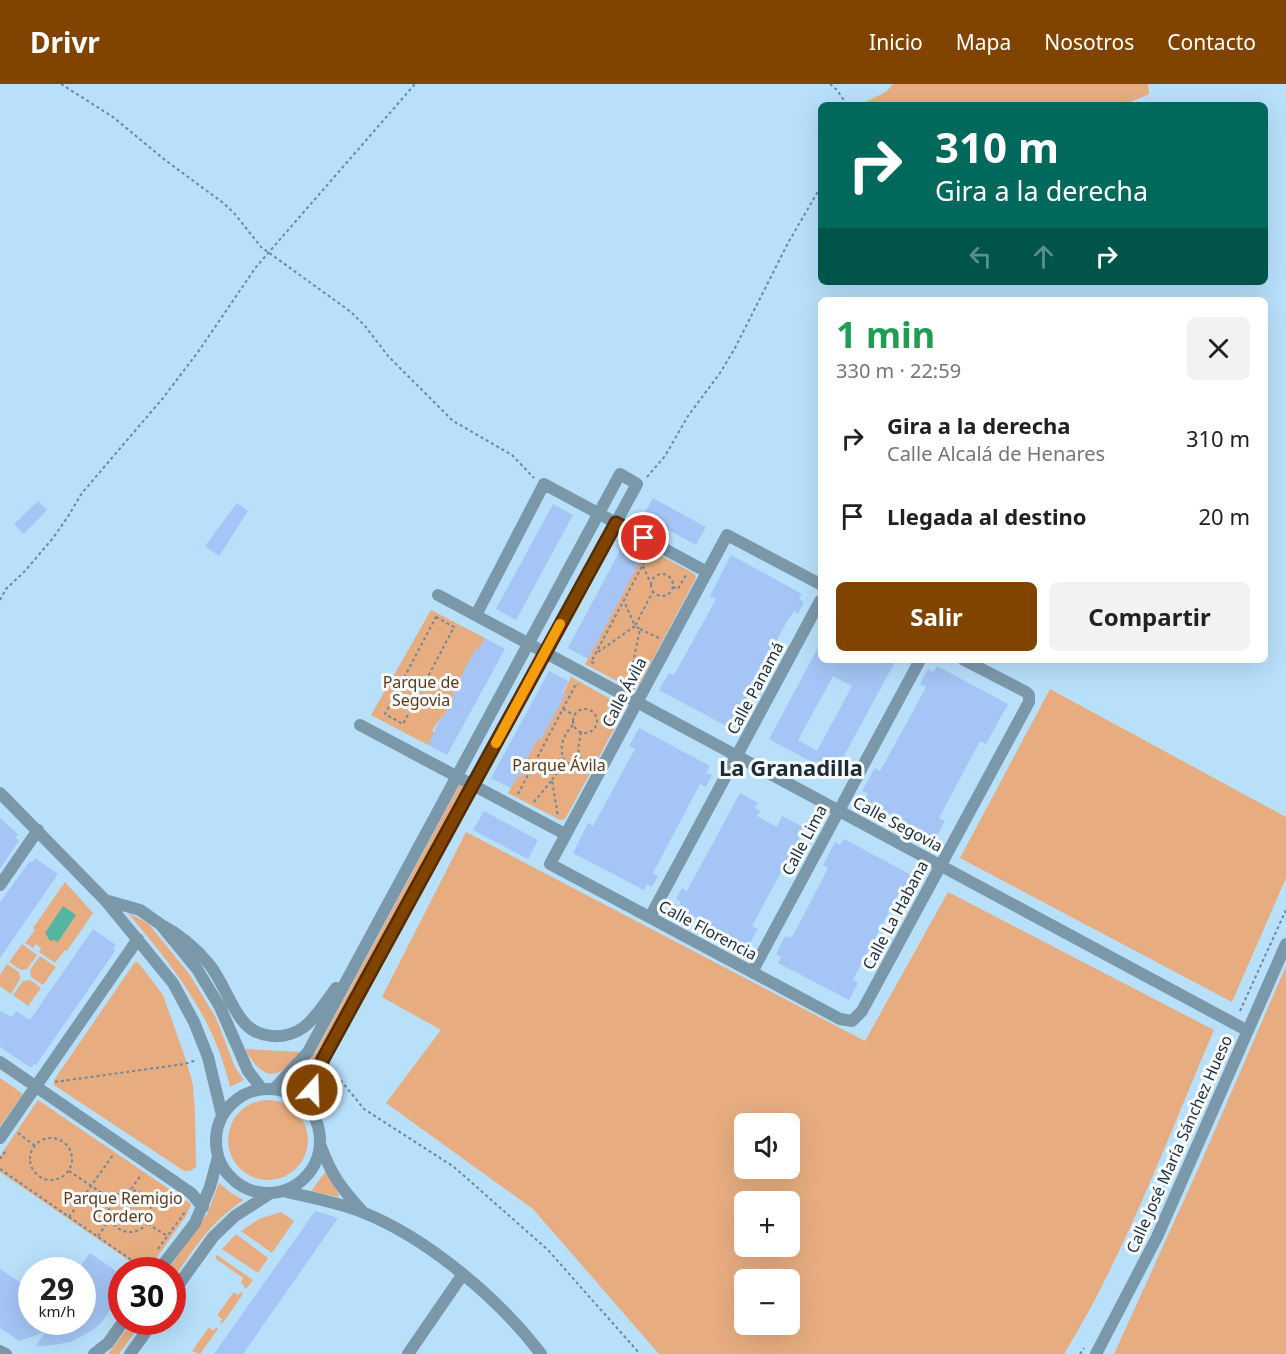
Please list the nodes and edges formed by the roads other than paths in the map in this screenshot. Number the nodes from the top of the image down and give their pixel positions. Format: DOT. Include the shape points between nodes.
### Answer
graph roads {
  1 [pos="598,513"];
  2 [pos="616,523"];
  3 [pos="707,572"];
  4 [pos="818,583"];
  5 [pos="438,595"];
  6 [pos="818,605"];
  7 [pos="476,615"];
  8 [pos="528,643"];
  9 [pos="545,652"];
  10 [pos="918,663"];
  11 [pos="970,663"];
  12 [pos="638,702"];
  13 [pos="360,725"];
  14 [pos="737,756"];
  15 [pos="457,776"];
  16 [pos="473,784"];
  17 [pos="0,793"];
  18 [pos="839,810"];
  19 [pos="38,830"];
  20 [pos="566,834"];
  21 [pos="550,864"];
  22 [pos="940,865"];
  23 [pos="0,885"];
  24 [pos="105,900"];
  25 [pos="650,917"];
  26 [pos="160,924"];
  27 [pos="138,939"];
  28 [pos="1286,944"];
  29 [pos="354,967"];
  30 [pos="752,972"];
  31 [pos="852,1021"];
  32 [pos="1248,1031"];
  33 [pos="0,1062"];
  34 [pos="35,1087"];
  35 [pos="268,1089"];
  36 [pos="306,1105"];
  37 [pos="222,1115"];
  38 [pos="6,1140"];
  39 [pos="320,1144"];
  40 [pos="218,1157"];
  41 [pos="277,1192"];
  42 [pos="203,1207"];
  43 [pos="363,1212"];
  44 [pos="169,1257"];
  45 [pos="463,1274"];
  46 [pos="186,1275"];
  47 [pos="114,1335"];
  48 [pos="144,1335"];
  49 [pos="0,1351"];
  50 [pos="6,1354"];
  51 [pos="94,1354"];
  52 [pos="130,1354"];
  53 [pos="408,1354"];
  54 [pos="541,1354"];
  55 [pos="1096,1354"];
  1 -- 2 [label="street"];
  1 -- 2 [label="street" via="620,474 637,484"];
  1 -- 7 [label="street" via="544,484"];
  1 -- 8 [label="street"];
  2 -- 3 [label="street"];
  2 -- 9 [label="street"];
  3 -- 4 [label="street, Calle Ávila" via="727,535"];
  3 -- 12 [label="street, Calle Ávila"];
  5 -- 7 [label="street, Calle Segovia"];
  6 -- 14 [label="street, Calle Panamá"];
  7 -- 8 [label="street, Calle Segovia"];
  8 -- 9 [label="street, Calle Segovia"];
  8 -- 15 [label="street"];
  9 -- 12 [label="street, Calle Segovia"];
  9 -- 16 [label="street"];
  10 -- 18 [label="street, Calle Lima"];
  11 -- 22 [label="street, Calle La Habana" via="1029,695 1029,702"];
  12 -- 14 [label="street, Calle Segovia"];
  12 -- 20 [label="street, Calle Ávila"];
  13 -- 15 [label="street"];
  14 -- 18 [label="street, Calle Segovia"];
  14 -- 25 [label="street, Calle Panamá"];
  15 -- 16 [label="street"];
  15 -- 29 [label="street"];
  16 -- 20 [label="street"];
  16 -- 36 [label="street" via="323,1059"];
  17 -- 19 [label="street"];
  18 -- 22 [label="street, Calle Segovia"];
  18 -- 30 [label="street, Calle Lima"];
  19 -- 23 [label="street"];
  19 -- 24 [label="street"];
  20 -- 21 [label="street, Calle Ávila"];
  21 -- 25 [label="street, Calle Florencia"];
  22 -- 31 [label="street, Calle La Habana" via="862,1011"];
  22 -- 32 [label="street, Calle Segovia"];
  24 -- 26 [label="street" via="140,910"];
  24 -- 27 [label="street"];
  25 -- 30 [label="street, Calle Florencia"];
  26 -- 29 [label="street" via="183,936 209,964 243,1021 254,1031 273,1037 304,1027"];
  26 -- 35 [label="street" via="197,969 220,1007 248,1071"];
  27 -- 34 [label="street"];
  27 -- 37 [label="street" via="173,983 194,1022 208,1057"];
  28 -- 32 [label="street, Calle José María Sánchez Hueso"];
  29 -- 35 [label="street" via="308,1052"];
  30 -- 31 [label="street, Calle Florencia" via="840,1019"];
  32 -- 55 [label="street, Calle José María Sánchez Hueso" via="1157,1237"];
  33 -- 34 [label="street"];
  34 -- 38 [label="street"];
  34 -- 42 [label="street" via="191,1192"];
  35 -- 36 [label="street" via="291,1095"];
  35 -- 37 [label="street" via="246,1093"];
  36 -- 39 [label="street" via="319,1130"];
  37 -- 40 [label="street" via="215,1143"];
  39 -- 41 [label="street" via="316,1161 306,1176"];
  39 -- 43 [label="street" via="329,1170"];
  40 -- 41 [label="street" via="238,1184 254,1191"];
  40 -- 42 [label="street"];
  41 -- 43 [label="street"];
  41 -- 46 [label="street" via="235,1216 213,1237"];
  42 -- 44 [label="street"];
  43 -- 45 [label="street" via="406,1235"];
  45 -- 53 [label="street"];
  45 -- 54 [label="street" via="510,1317"];
  47 -- 51 [label="street"];
  48 -- 52 [label="street"];
  49 -- 50 [label="street"];
}
